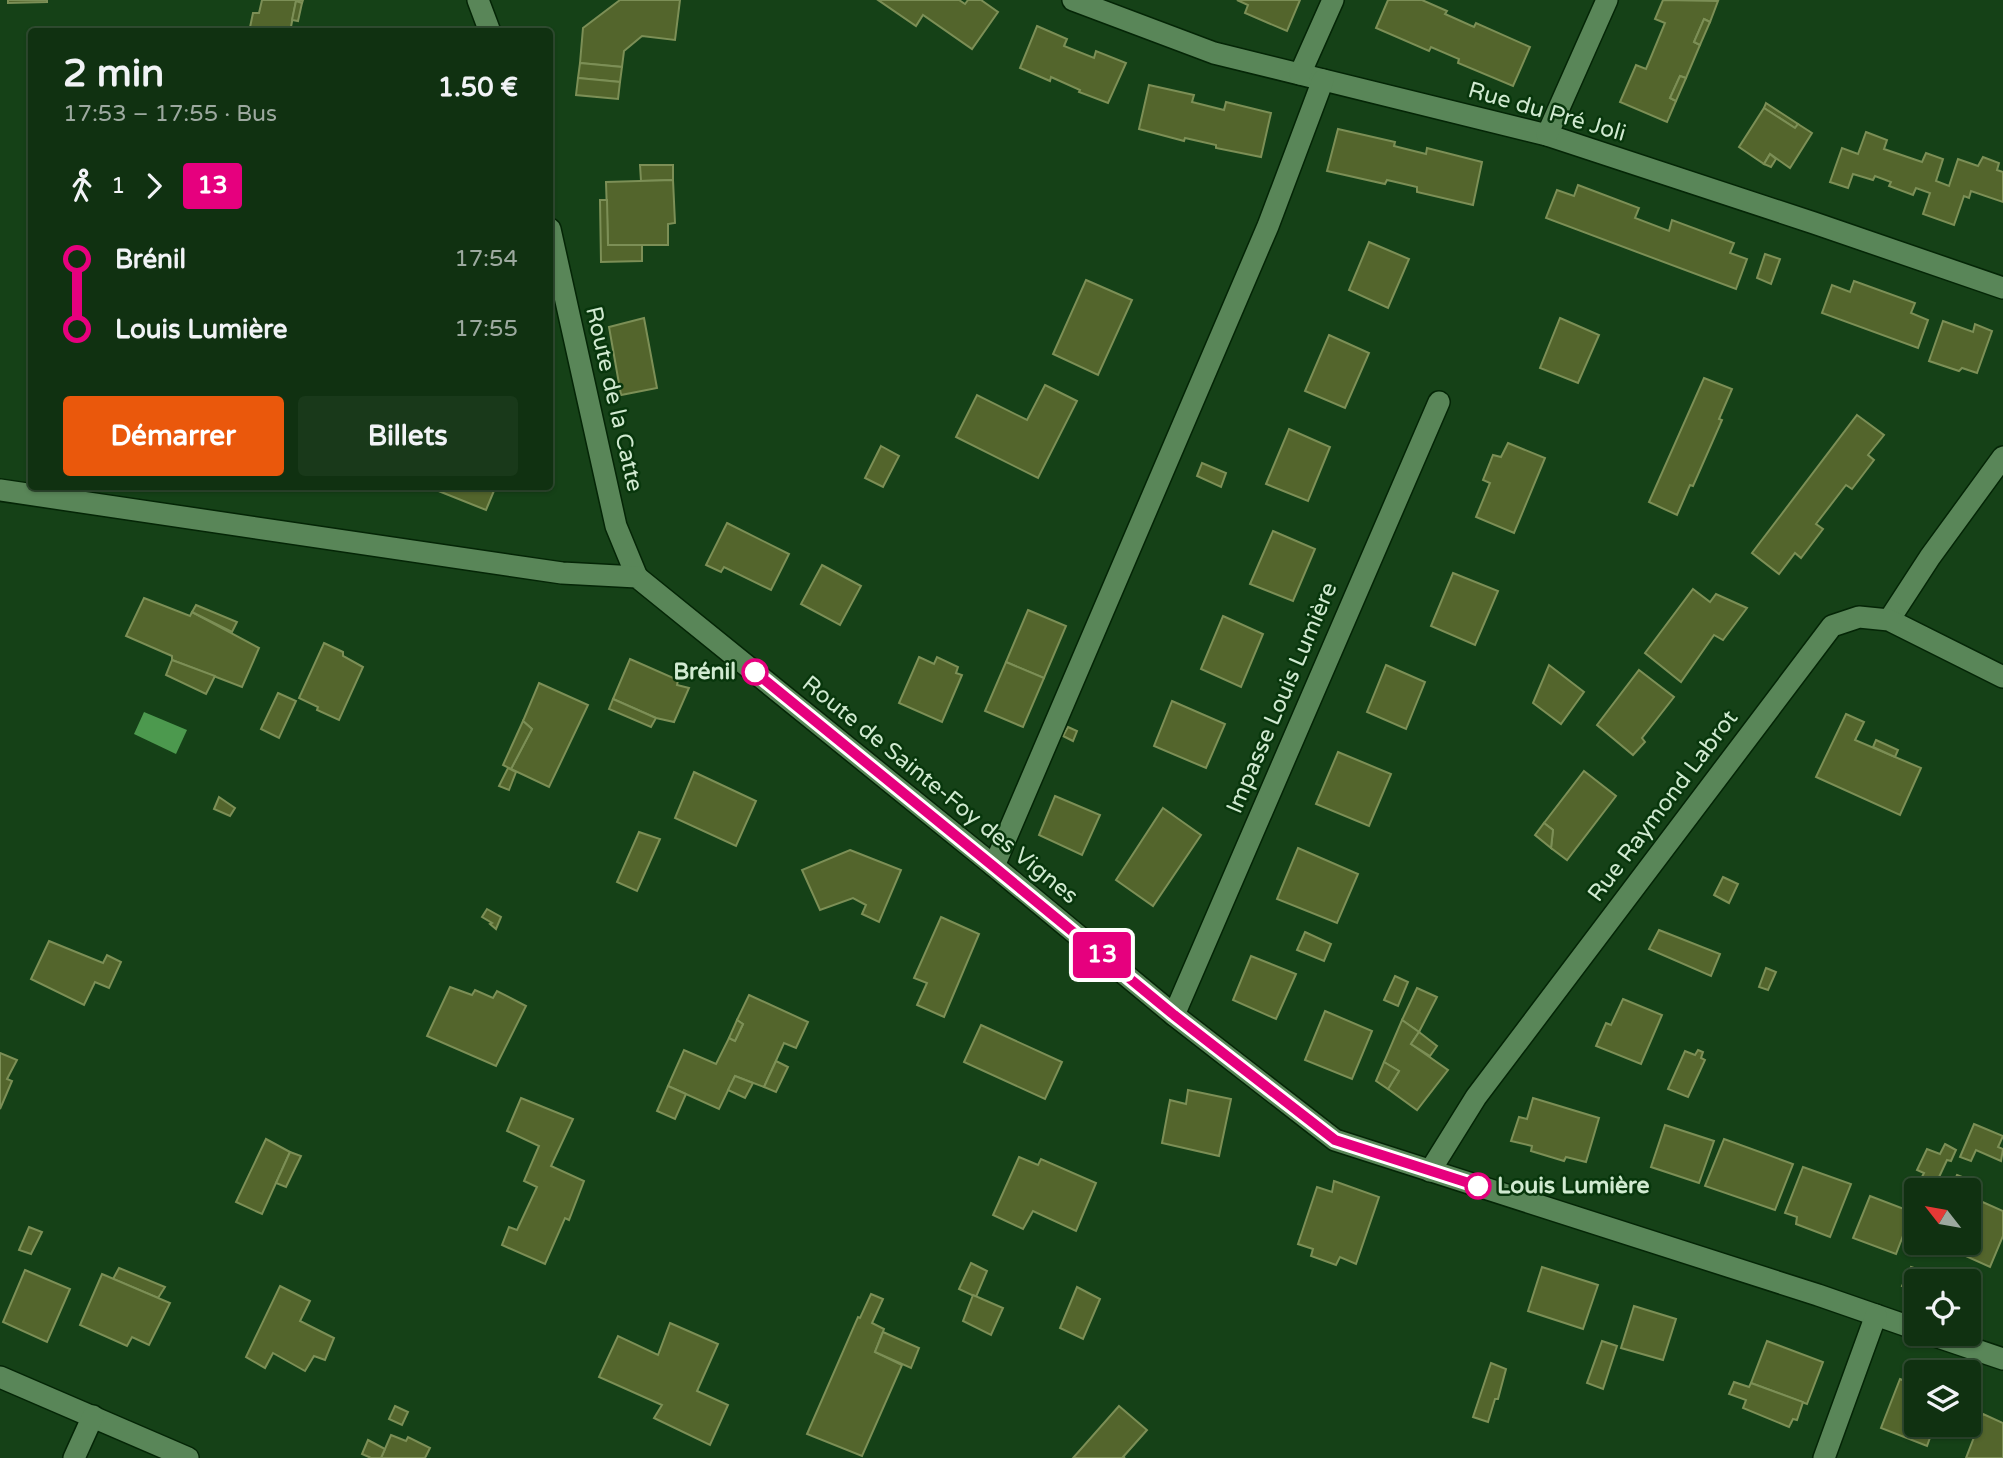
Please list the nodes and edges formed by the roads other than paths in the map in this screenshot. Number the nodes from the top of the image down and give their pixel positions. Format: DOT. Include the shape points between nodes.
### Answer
graph roads {
  1 [pos="478,0"];
  2 [pos="1073,0"];
  3 [pos="1333,0"];
  4 [pos="1607,0"];
  5 [pos="488,28"];
  6 [pos="1300,74"];
  7 [pos="1324,80"];
  8 [pos="1547,135"];
  9 [pos="553,242"];
  10 [pos="2003,288"];
  11 [pos="1439,402"];
  12 [pos="2003,457"];
  13 [pos="0,490"];
  14 [pos="637,577"];
  15 [pos="1889,620"];
  16 [pos="2003,677"];
  17 [pos="993,866"];
  18 [pos="1174,1015"];
  19 [pos="1430,1171"];
  20 [pos="1875,1315"];
  21 [pos="1904,1325"];
  22 [pos="1965,1346"];
  23 [pos="2003,1359"];
  24 [pos="0,1377"];
  25 [pos="93,1416"];
  26 [pos="75,1458"];
  27 [pos="188,1458"];
  28 [pos="1824,1458"];
  1 -- 5 [label="street"];
  2 -- 6 [label="street, Rue du Pré Joli" via="1214,53"];
  3 -- 6 [label="street"];
  4 -- 8 [label="street"];
  6 -- 7 [label="street, Rue du Pré Joli"];
  7 -- 8 [label="street, Rue du Pré Joli"];
  7 -- 17 [label="street" via="1268,226"];
  8 -- 10 [label="street, Rue du Pré Joli"];
  9 -- 14 [label="street, Route de la Catte" via="616,526"];
  11 -- 18 [label="street, Impasse Louis Lumière"];
  12 -- 15 [label="street"];
  13 -- 14 [label="street" via="562,573"];
  14 -- 17 [label="street, Route de Sainte-Foy des Vignes"];
  15 -- 16 [label="street, Rue Raymond Labrot"];
  15 -- 19 [label="street, Rue Raymond Labrot" via="1859,617 1832,625 1476,1097"];
  17 -- 18 [label="street, Route de Sainte-Foy des Vignes"];
  18 -- 19 [label="street, Route de Sainte-Foy des Vignes" via="1335,1140"];
  19 -- 20 [label="street, Route de Sainte-Foy des Vignes"];
  20 -- 21 [label="street, Route de Sainte-Foy des Vignes"];
  20 -- 28 [label="street"];
  22 -- 23 [label="street"];
  24 -- 25 [label="street"];
  25 -- 26 [label="street"];
  25 -- 27 [label="street"];
}
